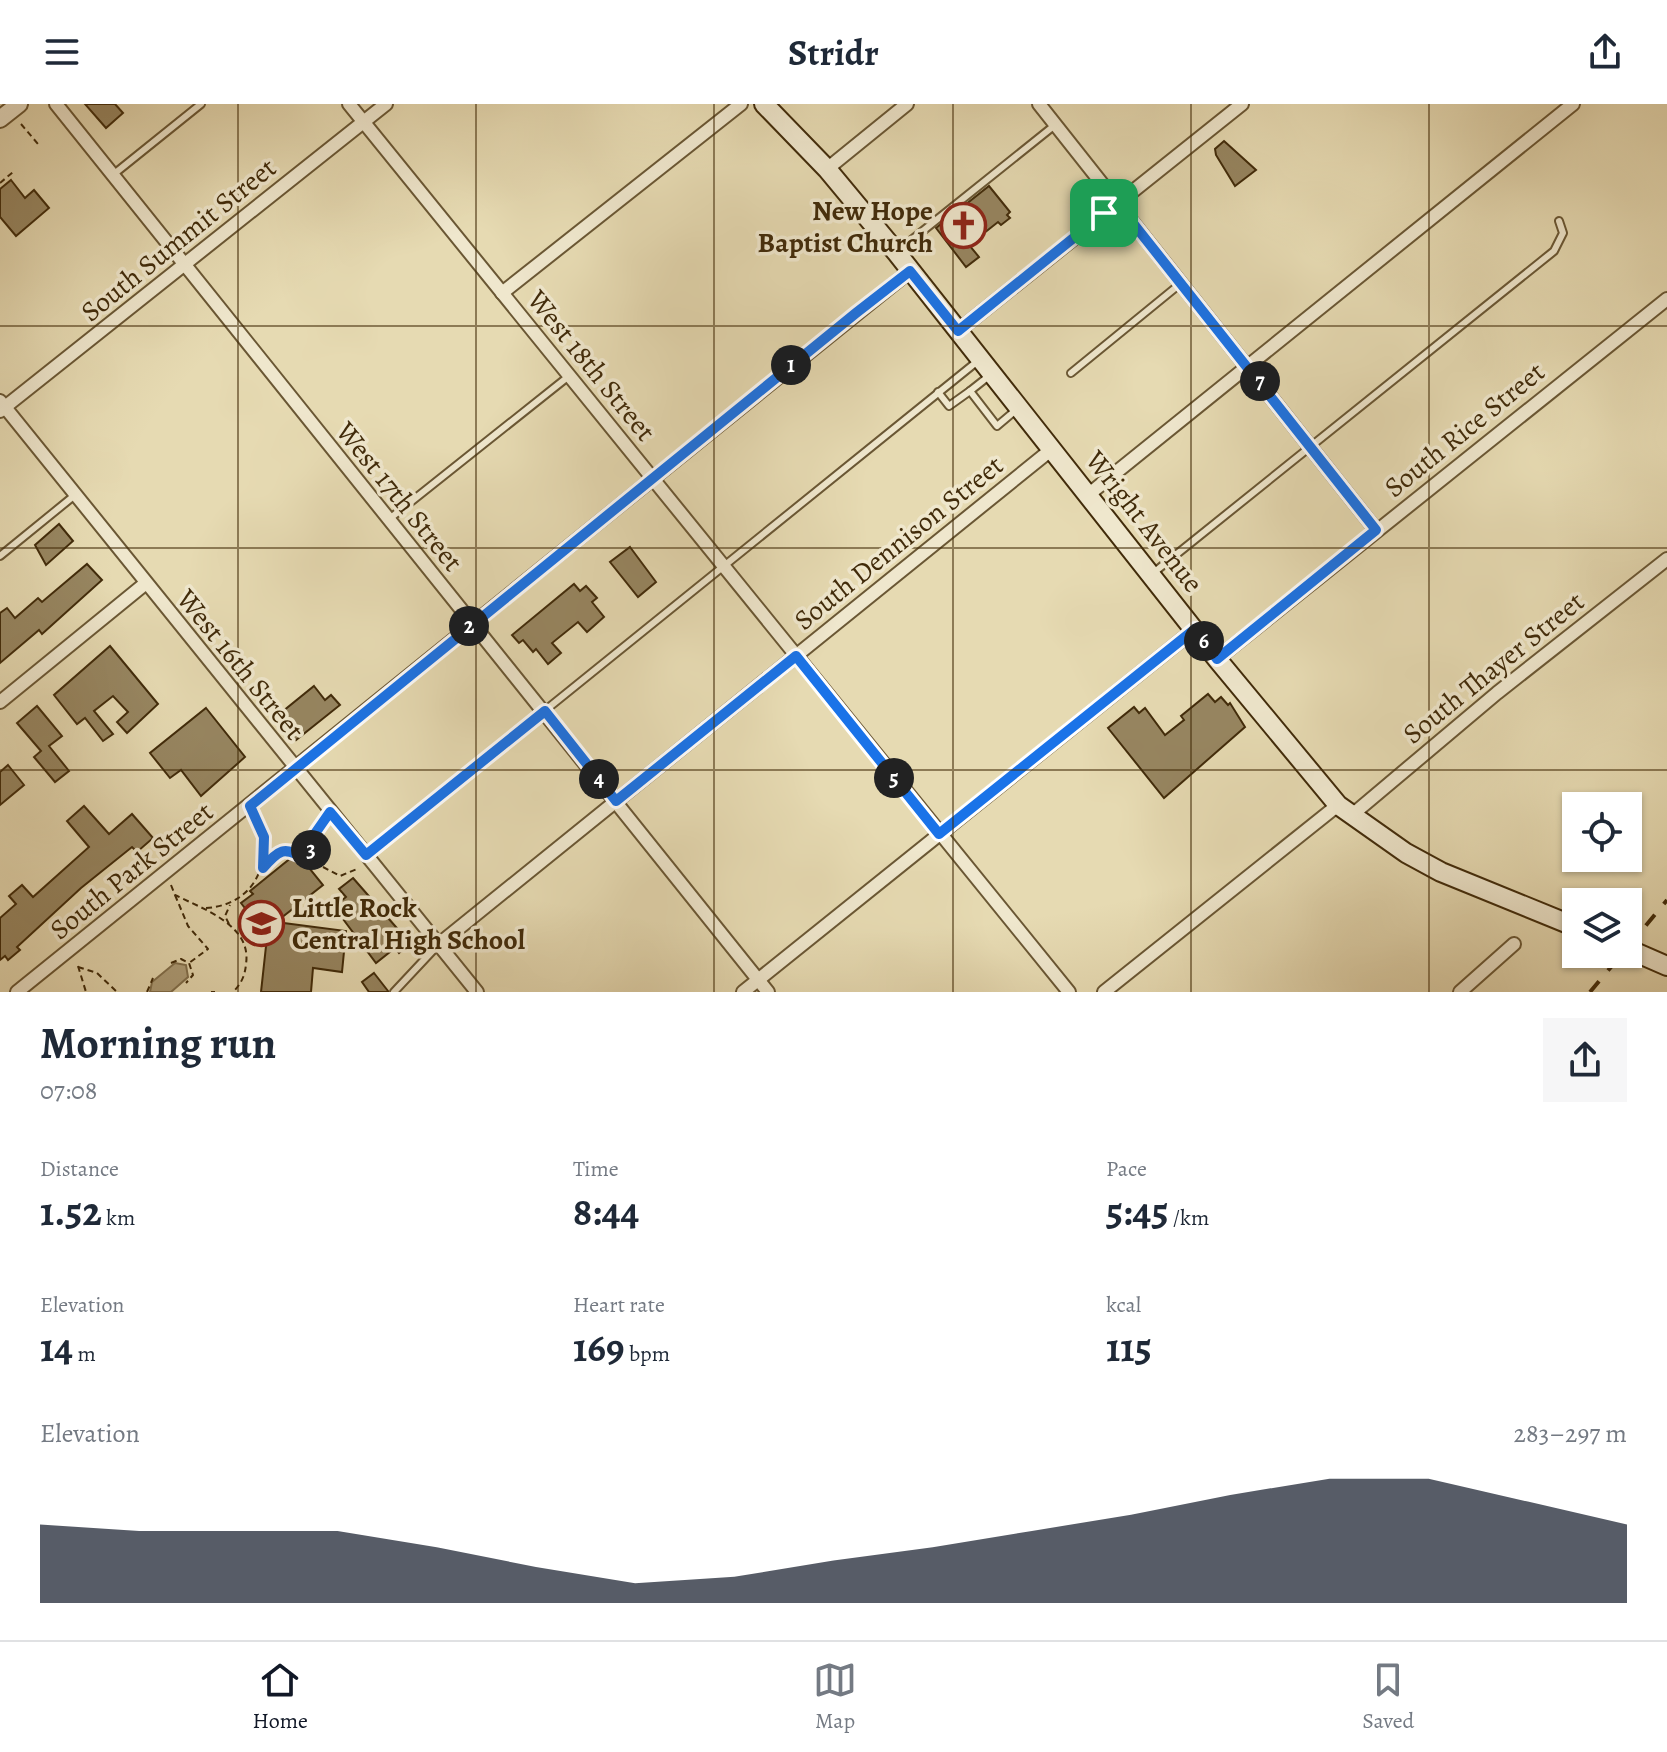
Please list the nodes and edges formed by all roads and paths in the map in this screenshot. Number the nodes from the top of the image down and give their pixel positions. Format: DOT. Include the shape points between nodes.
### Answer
graph roads {
  1 [pos="56,104"];
  2 [pos="201,104"];
  3 [pos="349,104"];
  4 [pos="386,104"];
  5 [pos="741,104"];
  6 [pos="764,104"];
  7 [pos="907,104"];
  8 [pos="1039,104"];
  9 [pos="1242,104"];
  10 [pos="1573,104"];
  11 [pos="10,111"];
  12 [pos="364,122"];
  13 [pos="1055,125"];
  14 [pos="38,144"];
  15 [pos="827,169"];
  16 [pos="13,172"];
  17 [pos="114,174"];
  18 [pos="0,183"];
  19 [pos="1117,203"];
  20 [pos="1559,221"];
  21 [pos="896,252"];
  22 [pos="184,266"];
  23 [pos="910,271"];
  24 [pos="1181,283"];
  25 [pos="502,293"];
  26 [pos="1667,299"];
  27 [pos="958,331"];
  28 [pos="1248,366"];
  29 [pos="986,367"];
  30 [pos="1071,373"];
  31 [pos="569,376"];
  32 [pos="970,391"];
  33 [pos="938,392"];
  34 [pos="2,406"];
  35 [pos="1019,408"];
  36 [pos="1308,445"];
  37 [pos="1052,449"];
  38 [pos="653,480"];
  39 [pos="75,495"];
  40 [pos="1088,495"];
  41 [pos="388,520"];
  42 [pos="1376,530"];
  43 [pos="0,556"];
  44 [pos="1667,559"];
  45 [pos="723,565"];
  46 [pos="1152,574"];
  47 [pos="146,583"];
  48 [pos="472,624"];
  49 [pos="1195,629"];
  50 [pos="796,656"];
  51 [pos="1217,659"];
  52 [pos="0,702"];
  53 [pos="545,711"];
  54 [pos="295,769"];
  55 [pos="616,801"];
  56 [pos="250,806"];
  57 [pos="1345,810"];
  58 [pos="330,812"];
  59 [pos="939,834"];
  60 [pos="366,855"];
  61 [pos="312,861"];
  62 [pos="263,868"];
  63 [pos="357,869"];
  64 [pos="162,875"];
  65 [pos="243,894"];
  66 [pos="175,895"];
  67 [pos="247,899"];
  68 [pos="233,901"];
  69 [pos="205,908"];
  70 [pos="1562,921"];
  71 [pos="233,928"];
  72 [pos="1514,944"];
  73 [pos="438,945"];
  74 [pos="1642,955"];
  75 [pos="171,963"];
  76 [pos="189,963"];
  77 [pos="1667,966"];
  78 [pos="153,978"];
  79 [pos="758,979"];
  80 [pos="186,983"];
  81 [pos="85,991"];
  82 [pos="17,992"];
  83 [pos="117,992"];
  84 [pos="147,992"];
  85 [pos="233,992"];
  86 [pos="394,992"];
  87 [pos="477,992"];
  88 [pos="743,992"];
  89 [pos="768,992"];
  90 [pos="1069,992"];
  91 [pos="1104,992"];
  92 [pos="1460,992"];
  1 -- 17 [label="street, West 17th Street"];
  2 -- 17 [label="lane"];
  3 -- 12 [label="street, West 18th Street"];
  4 -- 12 [label="street, South Summit Street"];
  5 -- 25 [label="street"];
  6 -- 15 [label="main road, Wright Avenue"];
  7 -- 15 [label="street"];
  8 -- 13 [label="street"];
  9 -- 19 [label="street"];
  10 -- 28 [label="street"];
  11 -- 14 [label="path"];
  12 -- 22 [label="street, South Summit Street"];
  12 -- 25 [label="street, West 18th Street"];
  13 -- 19 [label="street"];
  13 -- 21 [label="lane"];
  15 -- 21 [label="main road, Wright Avenue"];
  16 -- 18 [label="path"];
  17 -- 22 [label="street, West 17th Street"];
  19 -- 24 [label="street"];
  19 -- 27 [label="street"];
  20 -- 36 [label="lane" via="1563,233 1554,251"];
  21 -- 23 [label="main road, Wright Avenue"];
  22 -- 34 [label="street, South Summit Street"];
  22 -- 41 [label="street, West 17th Street"];
  23 -- 27 [label="main road, Wright Avenue"];
  23 -- 38 [label="street, South Park Street"];
  24 -- 28 [label="street"];
  24 -- 30 [label="lane"];
  25 -- 31 [label="street, West 18th Street"];
  26 -- 42 [label="street, South Rice Street"];
  27 -- 29 [label="main road, Wright Avenue"];
  28 -- 36 [label="street"];
  28 -- 40 [label="street"];
  29 -- 32 [label="lane"];
  29 -- 33 [label="lane"];
  29 -- 35 [label="main road, Wright Avenue"];
  31 -- 38 [label="street, West 18th Street"];
  31 -- 41 [label="lane"];
  32 -- 33 [label="lane" via="949,406"];
  32 -- 35 [label="lane" via="997,426"];
  33 -- 45 [label="lane"];
  34 -- 39 [label="street, West 16th Street"];
  35 -- 37 [label="main road, Wright Avenue"];
  36 -- 42 [label="street"];
  36 -- 46 [label="lane"];
  37 -- 40 [label="main road, Wright Avenue"];
  37 -- 50 [label="street, South Dennison Street"];
  38 -- 45 [label="street, West 18th Street"];
  38 -- 48 [label="street, South Park Street"];
  39 -- 43 [label="lane"];
  39 -- 47 [label="street, West 16th Street"];
  40 -- 46 [label="main road, Wright Avenue"];
  41 -- 48 [label="street, West 17th Street"];
  42 -- 51 [label="street, South Rice Street"];
  44 -- 57 [label="street, South Thayer Street"];
  45 -- 50 [label="street, West 18th Street"];
  45 -- 53 [label="lane"];
  46 -- 49 [label="main road, Wright Avenue"];
  47 -- 52 [label="street"];
  47 -- 54 [label="street, West 16th Street"];
  48 -- 53 [label="street, West 17th Street"];
  48 -- 54 [label="street, South Park Street"];
  49 -- 51 [label="main road, Wright Avenue"];
  49 -- 59 [label="street"];
  50 -- 55 [label="street, South Dennison Street"];
  50 -- 59 [label="street, West 18th Street"];
  51 -- 57 [label="main road, Wright Avenue"];
  53 -- 55 [label="street, West 17th Street"];
  53 -- 60 [label="lane"];
  54 -- 56 [label="street, South Park Street"];
  54 -- 58 [label="street, West 16th Street"];
  55 -- 73 [label="street, South Dennison Street"];
  55 -- 79 [label="street, West 17th Street"];
  56 -- 62 [label="path" via="264,837"];
  56 -- 64 [label="street, South Park Street"];
  57 -- 70 [label="main road, Wright Avenue" via="1441,872"];
  57 -- 91 [label="street, South Thayer Street"];
  58 -- 60 [label="street, West 16th Street"];
  58 -- 61 [label="lane" via="314,835"];
  59 -- 79 [label="street"];
  59 -- 90 [label="street, West 18th Street"];
  60 -- 73 [label="street, West 16th Street"];
  61 -- 62 [label="path" via="291,849"];
  61 -- 63 [label="path" via="340,876"];
  62 -- 65 [label="path"];
  64 -- 66 [label="path"];
  64 -- 82 [label="street, South Park Street"];
  65 -- 67 [label="path"];
  65 -- 68 [label="path"];
  66 -- 69 [label="path"];
  66 -- 76 [label="path" via="188,926 208,949"];
  68 -- 69 [label="path"];
  68 -- 71 [label="path" via="225,916"];
  69 -- 71 [label="path"];
  71 -- 85 [label="path" via="247,955 242,982"];
  72 -- 92 [label="street"];
  73 -- 86 [label="lane"];
  73 -- 87 [label="street, West 16th Street"];
  74 -- 77 [label="main road"];
  75 -- 76 [label="path"];
  76 -- 80 [label="path" via="193,975"];
  78 -- 84 [label="path"];
  79 -- 88 [label="street"];
  79 -- 89 [label="street, West 17th Street"];
  81 -- 83 [label="path" via="77,965 97,973"];
}
